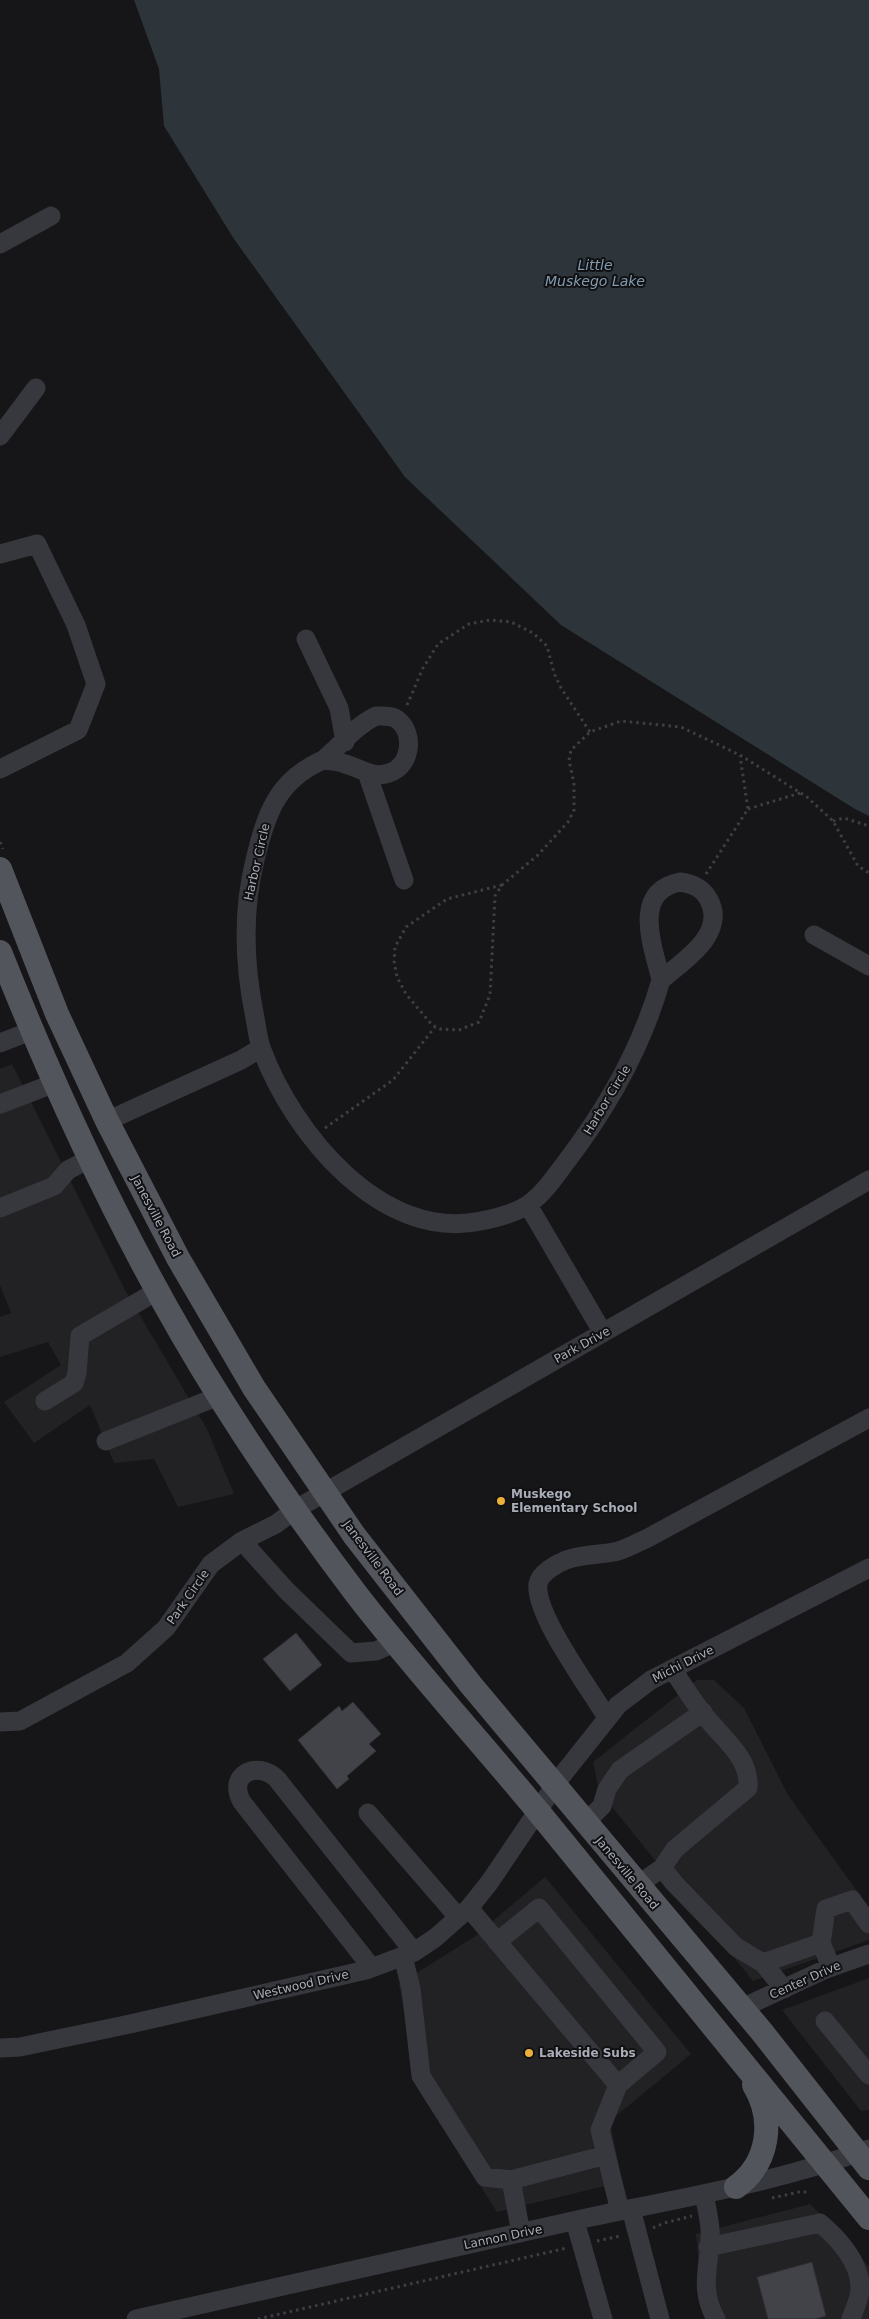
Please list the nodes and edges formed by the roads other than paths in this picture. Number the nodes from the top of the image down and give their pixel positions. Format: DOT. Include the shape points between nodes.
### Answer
graph roads {
  1 [pos="51,216"];
  2 [pos="0,244"];
  3 [pos="36,388"];
  4 [pos="0,436"];
  5 [pos="0,554"];
  6 [pos="306,639"];
  7 [pos="345,742"];
  8 [pos="323,760"];
  9 [pos="0,769"];
  10 [pos="367,773"];
  11 [pos="2,860"];
  12 [pos="404,880"];
  13 [pos="814,936"];
  14 [pos="0,952"];
  15 [pos="869,966"];
  16 [pos="41,973"];
  17 [pos="661,980"];
  18 [pos="31,1031"];
  19 [pos="0,1043"];
  20 [pos="261,1048"];
  21 [pos="52,1076"];
  22 [pos="0,1104"];
  23 [pos="104,1114"];
  24 [pos="91,1158"];
  25 [pos="101,1180"];
  26 [pos="869,1180"];
  27 [pos="528,1205"];
  28 [pos="0,1208"];
  29 [pos="157,1291"];
  30 [pos="603,1333"];
  31 [pos="219,1396"];
  32 [pos="44,1401"];
  33 [pos="869,1418"];
  34 [pos="106,1441"];
  35 [pos="325,1493"];
  36 [pos="296,1509"];
  37 [pos="242,1541"];
  38 [pos="869,1568"];
  39 [pos="396,1642"];
  40 [pos="672,1669"];
  41 [pos="703,1712"];
  42 [pos="607,1718"];
  43 [pos="0,1722"];
  44 [pos="554,1786"];
  45 [pos="536,1810"];
  46 [pos="368,1813"];
  47 [pos="585,1823"];
  48 [pos="662,1868"];
  49 [pos="643,1891"];
  50 [pos="463,1913"];
  51 [pos="624,1916"];
  52 [pos="869,1924"];
  53 [pos="497,1942"];
  54 [pos="821,1944"];
  55 [pos="409,1954"];
  56 [pos="869,1954"];
  57 [pos="763,1962"];
  58 [pos="831,1967"];
  59 [pos="372,1968"];
  60 [pos="784,1988"];
  61 [pos="742,2008"];
  62 [pos="825,2021"];
  63 [pos="0,2048"];
  64 [pos="733,2049"];
  65 [pos="869,2075"];
  66 [pos="618,2085"];
  67 [pos="606,2155"];
  68 [pos="865,2156"];
  69 [pos="824,2164"];
  70 [pos="511,2180"];
  71 [pos="736,2187"];
  72 [pos="704,2194"];
  73 [pos="625,2210"];
  74 [pos="869,2218"];
  75 [pos="575,2221"];
  76 [pos="521,2233"];
  77 [pos="708,2247"];
  78 [pos="136,2319"];
  79 [pos="603,2319"];
  80 [pos="660,2319"];
  81 [pos="716,2319"];
  82 [pos="851,2319"];
  1 -- 2 [label="street"];
  3 -- 4 [label="street"];
  5 -- 9 [label="street" via="37,544 76,625 96,684 78,730"];
  6 -- 7 [label="street" via="339,708"];
  7 -- 8 [label="street, Harbor Circle"];
  7 -- 10 [label="street, Harbor Circle" via="360,724 376,716 388,716 404,726 409,751 406,760 390,774"];
  8 -- 10 [label="street" via="340,762"];
  8 -- 20 [label="street, Harbor Circle" via="297,773 273,806 262,829 250,882 246,908 246,968"];
  10 -- 12 [label="street"];
  11 -- 16 [label="main road, Janesville Road"];
  13 -- 15 [label="street"];
  14 -- 18 [label="main road"];
  16 -- 18 [label="main road" via="42,1004"];
  16 -- 23 [label="main road, Janesville Road"];
  17 -- 17 [label="street, Harbor Circle" via="697,949 712,928 714,911 706,894 697,887 680,882 657,893 649,907"];
  17 -- 27 [label="street, Harbor Circle" via="617,1086 590,1131 547,1187"];
  18 -- 19 [label="street"];
  18 -- 21 [label="main road"];
  18 -- 23 [label="main road" via="62,1048"];
  20 -- 23 [label="street" via="241,1060"];
  20 -- 27 [label="street, Harbor Circle" via="281,1090 312,1137 332,1160 390,1208 417,1219 467,1224 493,1219"];
  21 -- 22 [label="street"];
  21 -- 23 [label="main road" via="90,1119 96,1123"];
  21 -- 24 [label="main road"];
  23 -- 25 [label="main road" via="99,1152"];
  23 -- 35 [label="main road, Janesville Road" via="178,1258 254,1388"];
  24 -- 25 [label="main road"];
  24 -- 28 [label="street" via="68,1170 54,1186"];
  25 -- 29 [label="main road"];
  26 -- 30 [label="street, Park Drive"];
  27 -- 30 [label="street"];
  29 -- 31 [label="main road"];
  29 -- 32 [label="street" via="80,1336 74,1383"];
  30 -- 35 [label="street, Park Drive"];
  31 -- 34 [label="street"];
  31 -- 36 [label="main road"];
  33 -- 42 [label="street" via="646,1539 616,1552 564,1560 548,1570 538,1582 538,1596 547,1620"];
  35 -- 36 [label="street, Park Drive"];
  35 -- 44 [label="main road, Janesville Road" via="354,1535"];
  36 -- 37 [label="street, Park Circle" via="276,1524"];
  36 -- 39 [label="main road"];
  37 -- 39 [label="street" via="292,1596 351,1653 376,1651"];
  37 -- 43 [label="street, Park Circle" via="211,1564 166,1628 127,1663 20,1721"];
  38 -- 40 [label="street, Michi Drive"];
  39 -- 45 [label="main road"];
  40 -- 41 [label="street"];
  40 -- 42 [label="street, Michi Drive" via="644,1685"];
  41 -- 47 [label="street" via="620,1770 607,1789 602,1806"];
  41 -- 48 [label="street" via="735,1749 749,1776 748,1788 675,1849"];
  42 -- 44 [label="street, Michi Drive"];
  44 -- 45 [label="street, Michi Drive"];
  44 -- 47 [label="main road, Janesville Road"];
  45 -- 50 [label="street, Westwood Drive" via="489,1883"];
  45 -- 51 [label="main road"];
  46 -- 50 [label="street"];
  47 -- 49 [label="main road, Janesville Road"];
  48 -- 49 [label="street"];
  48 -- 57 [label="street" via="736,1947"];
  49 -- 51 [label="main road"];
  49 -- 61 [label="main road, Janesville Road"];
  50 -- 53 [label="street"];
  50 -- 55 [label="street, Westwood Drive"];
  51 -- 64 [label="main road"];
  52 -- 54 [label="street" via="852,1900 826,1909"];
  53 -- 66 [label="street"];
  53 -- 66 [label="street" via="539,1908 657,2052"];
  54 -- 57 [label="street"];
  54 -- 58 [label="street"];
  55 -- 59 [label="street, Westwood Drive"];
  55 -- 59 [label="street" via="277,1779 263,1771 242,1775 237,1793 242,1802"];
  55 -- 70 [label="street" via="421,2076 485,2177"];
  56 -- 58 [label="street, Center Drive"];
  57 -- 60 [label="street"];
  58 -- 60 [label="street, Center Drive"];
  59 -- 63 [label="street, Westwood Drive" via="130,2024 20,2047"];
  60 -- 61 [label="street, Center Drive"];
  61 -- 68 [label="main road, Janesville Road"];
  62 -- 65 [label="street"];
  64 -- 69 [label="main road"];
  64 -- 71 [label="main road" via="756,2089 767,2137 757,2166"];
  66 -- 67 [label="street" via="600,2130"];
  67 -- 70 [label="street"];
  67 -- 73 [label="street"];
  68 -- 69 [label="street, Lannon Drive"];
  69 -- 71 [label="street, Lannon Drive"];
  69 -- 74 [label="main road"];
  70 -- 76 [label="street"];
  71 -- 72 [label="street, Lannon Drive"];
  72 -- 73 [label="street, Lannon Drive"];
  72 -- 77 [label="street" via="710,2229"];
  73 -- 75 [label="street, Lannon Drive"];
  73 -- 80 [label="street"];
  75 -- 76 [label="street, Lannon Drive"];
  75 -- 79 [label="street"];
  76 -- 78 [label="street, Lannon Drive"];
  77 -- 81 [label="street" via="708,2305"];
  77 -- 82 [label="street" via="820,2223 838,2238 854,2262 860,2289"];
}
